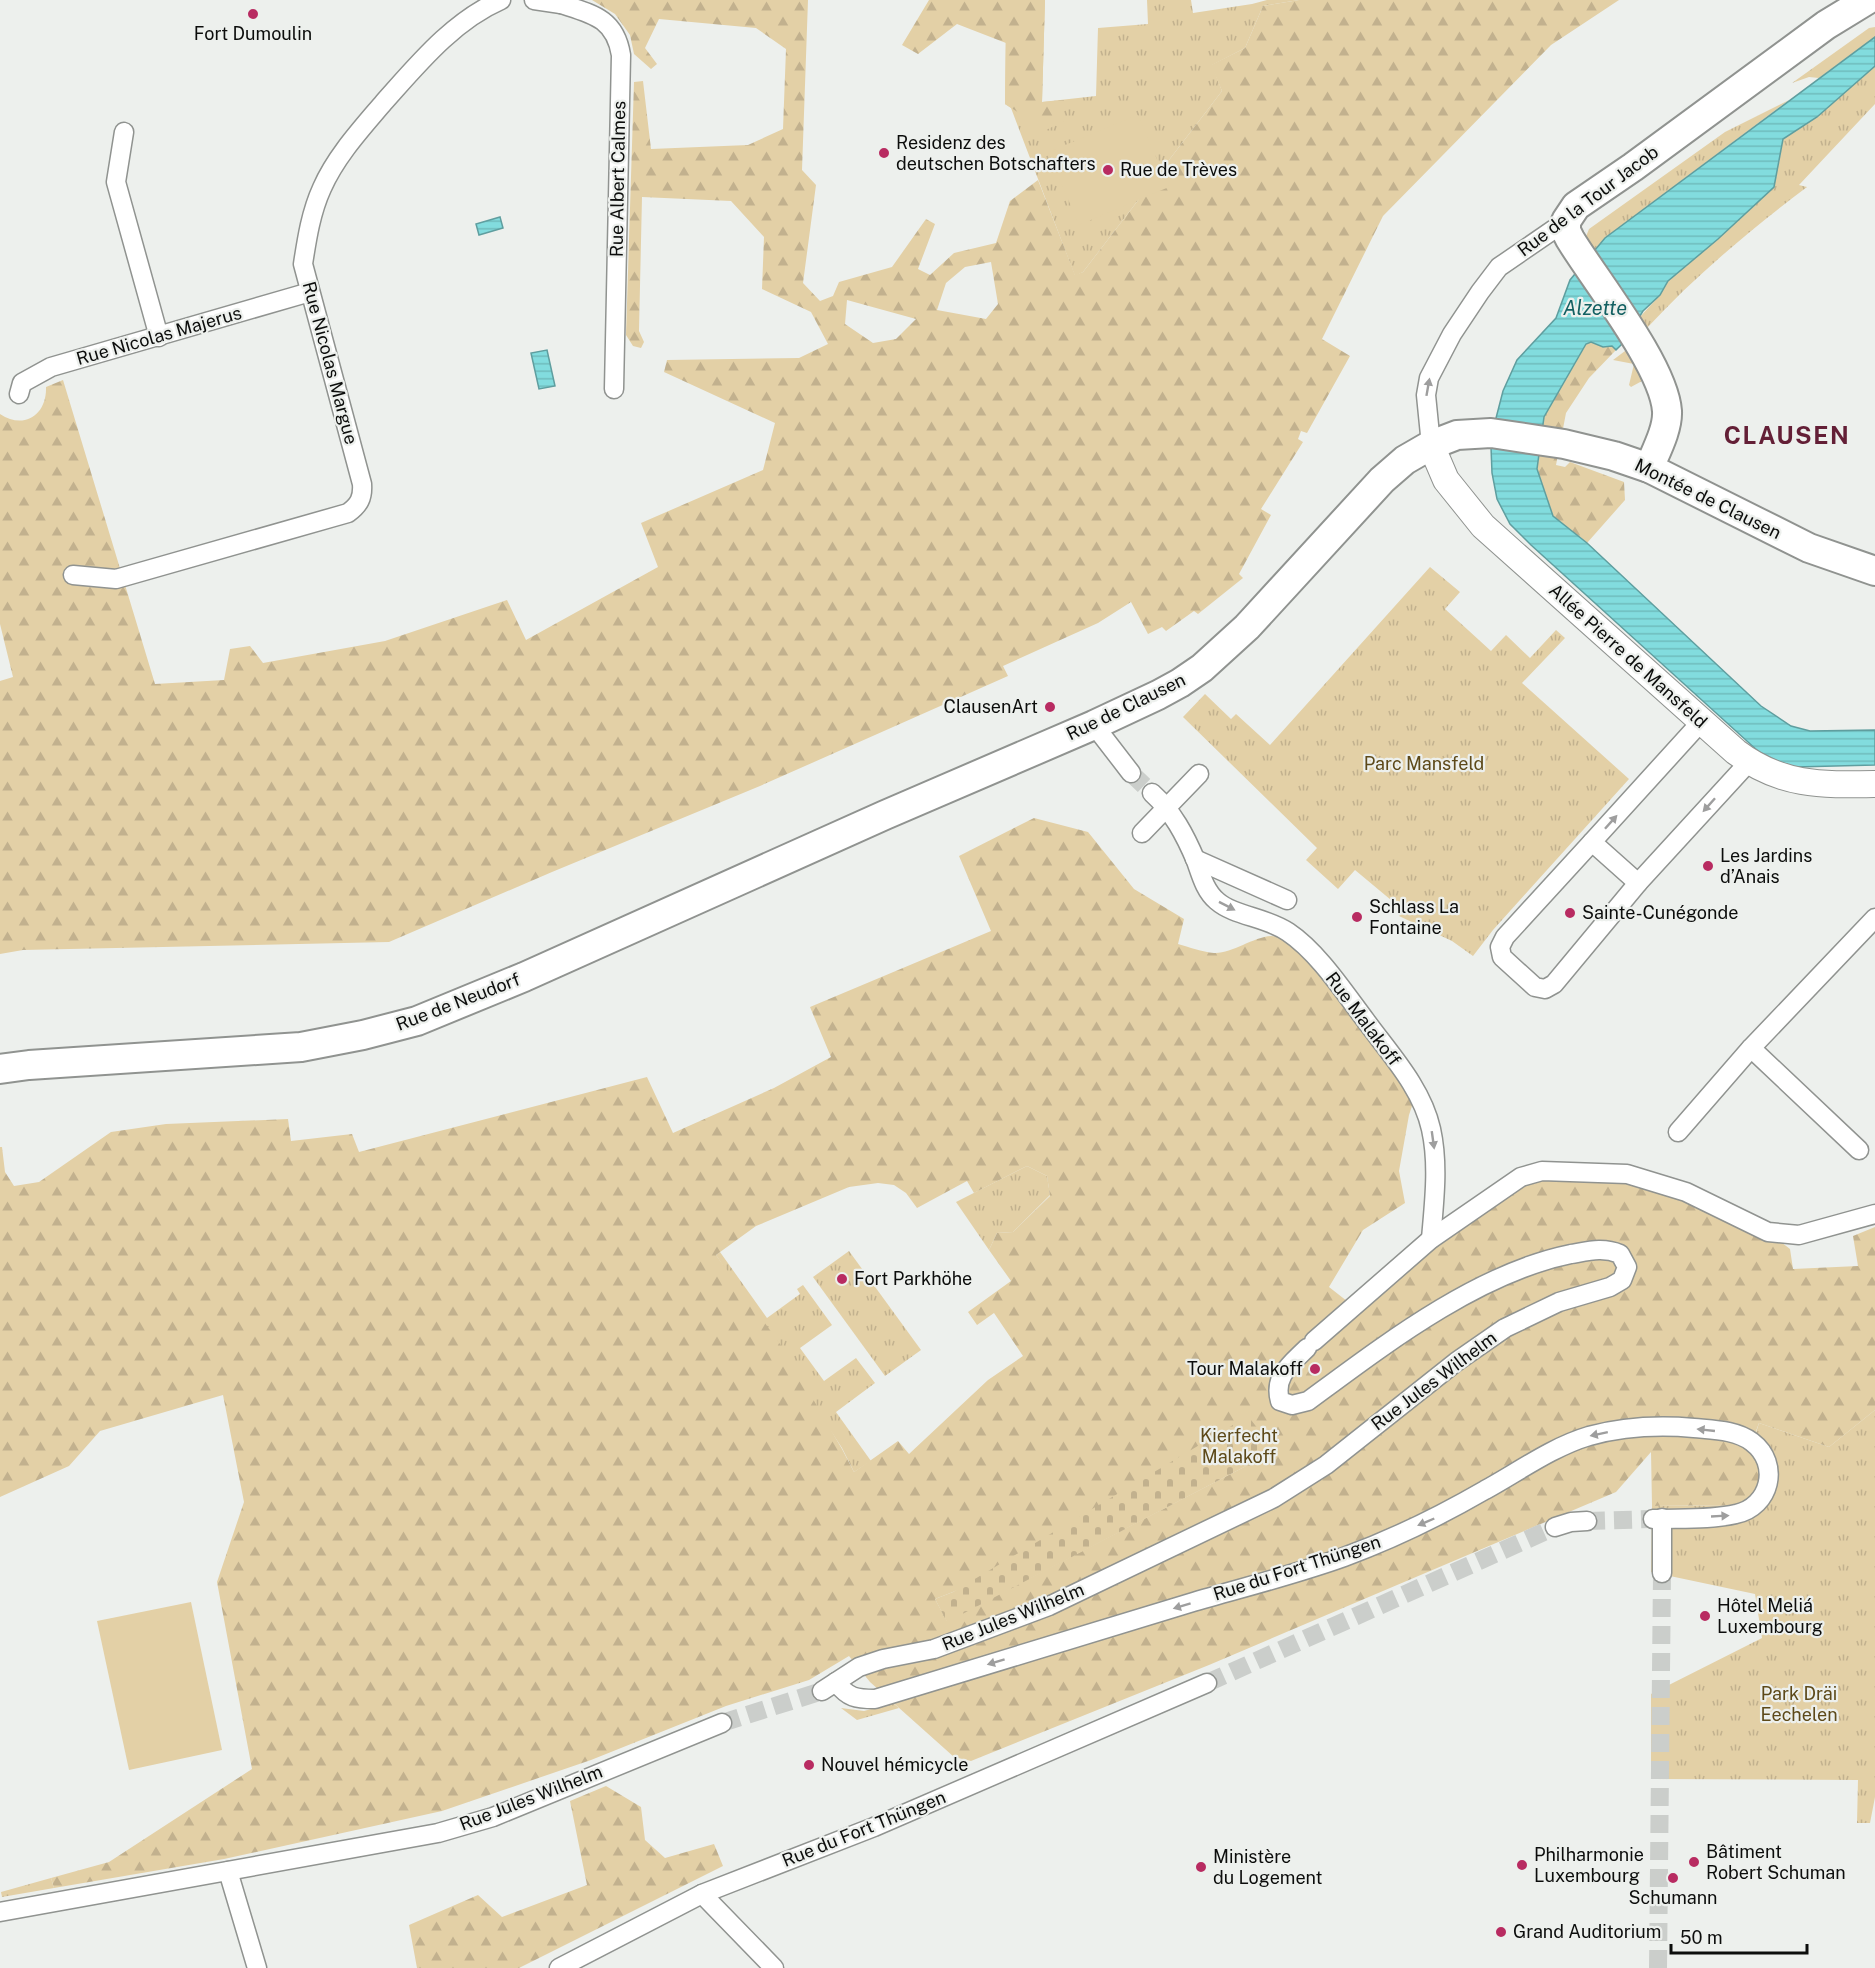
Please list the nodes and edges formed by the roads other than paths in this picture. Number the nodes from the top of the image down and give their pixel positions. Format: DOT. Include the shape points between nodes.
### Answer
graph roads {
  1 [pos="501,0"];
  2 [pos="534,0"];
  3 [pos="1868,0"];
  4 [pos="562,2"];
  5 [pos="124,132"];
  6 [pos="1566,220"];
  7 [pos="310,292"];
  8 [pos="159,337"];
  9 [pos="614,389"];
  10 [pos="19,394"];
  11 [pos="1431,445"];
  12 [pos="1649,468"];
  13 [pos="1875,572"];
  14 [pos="73,575"];
  15 [pos="1701,722"];
  16 [pos="1094,725"];
  17 [pos="1749,762"];
  18 [pos="1131,773"];
  19 [pos="1199,774"];
  20 [pos="1875,784"];
  21 [pos="1152,793"];
  22 [pos="1167,806"];
  23 [pos="885,815"];
  24 [pos="1142,834"];
  25 [pos="1592,842"];
  26 [pos="1195,860"];
  27 [pos="1638,883"];
  28 [pos="1287,900"];
  29 [pos="1875,918"];
  30 [pos="1751,1048"];
  31 [pos="0,1069"];
  32 [pos="1678,1132"];
  33 [pos="1859,1150"];
  34 [pos="1875,1214"];
  35 [pos="1431,1239"];
  36 [pos="1587,1521"];
  37 [pos="1555,1527"];
  38 [pos="1662,1573"];
  39 [pos="1207,1683"];
  40 [pos="829,1687"];
  41 [pos="722,1723"];
  42 [pos="228,1871"];
  43 [pos="702,1894"];
  44 [pos="0,1912"];
  45 [pos="257,1968"];
  46 [pos="559,1968"];
  47 [pos="774,1968"];
  1 -- 7 [label="street, Rue Nicolas Margue" via="482,8 421,60 353,138 322,187 309,227 303,264"];
  2 -- 4 [label="street"];
  3 -- 6 [label="main road, Rue de la Tour Jacob" via="1826,25 1576,206"];
  4 -- 9 [label="street, Rue Albert Calmes" via="590,13 609,26 619,39"];
  5 -- 8 [label="street" via="116,182"];
  11 -- 6 [label="street, Rue de la Tour Jacob, one-way" via="1426,395 1429,378 1452,334 1499,267"];
  6 -- 12 [label="main road" via="1570,239 1633,335 1665,396 1668,413"];
  7 -- 8 [label="street, Rue Nicolas Majerus"];
  7 -- 14 [label="street, Rue Nicolas Margue" via="362,484 357,506 348,513 116,579"];
  8 -- 10 [label="street, Rue Nicolas Majerus" via="51,367 22,382"];
  11 -- 12 [label="main road, Montée de Clausen" via="1457,435 1491,434 1564,444"];
  11 -- 15 [label="main road, Allée Pierre de Mansfeld" via="1446,480 1483,526"];
  11 -- 16 [label="main road, Rue de Clausen" via="1382,480 1247,627 1202,668 1158,695"];
  12 -- 13 [label="main road, Montée de Clausen" via="1809,548"];
  15 -- 17 [label="main road, Allée Pierre de Mansfeld"];
  25 -- 15 [label="street, one-way"];
  16 -- 18 [label="street"];
  16 -- 23 [label="main road, Rue de Clausen"];
  17 -- 20 [label="main road, Allée Pierre de Mansfeld" via="1797,782"];
  17 -- 27 [label="street, one-way"];
  19 -- 22 [label="street"];
  21 -- 22 [label="street, Rue Malakoff"];
  22 -- 24 [label="street"];
  22 -- 26 [label="street, Rue Malakoff"];
  23 -- 31 [label="main road, Rue de Neudorf" via="417,1021 301,1047"];
  25 -- 27 [label="street"];
  25 -- 27 [label="street" via="1500,947 1502,957 1534,987 1545,989 1554,984"];
  26 -- 28 [label="street"];
  26 -- 35 [label="street, Rue Malakoff, one-way" via="1207,890 1217,901 1290,933 1329,971 1413,1086 1426,1111 1434,1149 1436,1189"];
  29 -- 30 [label="street"];
  30 -- 32 [label="street"];
  30 -- 33 [label="street"];
  34 -- 35 [label="street, Rue Jules Wilhelm" via="1799,1235 1768,1232 1686,1192 1627,1174 1542,1171 1521,1177"];
  35 -- 40 [label="street, Rue Jules Wilhelm" via="1284,1371 1277,1388 1280,1401 1292,1405 1308,1401 1414,1326 1483,1286 1543,1260 1608,1249 1620,1254 1627,1267 1622,1280 1610,1287 1559,1302 1505,1328 1326,1465 1274,1498 1049,1605 934,1649 859,1667"];
  36 -- 37 [label="street"];
  38 -- 40 [label="street, Rue du Fort Thüngen, one-way" via="1657,1519 1733,1515 1758,1503 1770,1478 1762,1451 1752,1442 1738,1434 1689,1428 1625,1429 1587,1437 1556,1450 1438,1517 1344,1557 875,1698 860,1699"];
  39 -- 43 [label="street, Rue du Fort Thüngen" via="874,1827"];
  41 -- 42 [label="street, Rue Jules Wilhelm" via="478,1821 438,1833"];
  42 -- 44 [label="street, Rue Jules Wilhelm"];
  42 -- 45 [label="street"];
  43 -- 46 [label="street, Rue du Fort Thüngen"];
  43 -- 47 [label="street"];
}
